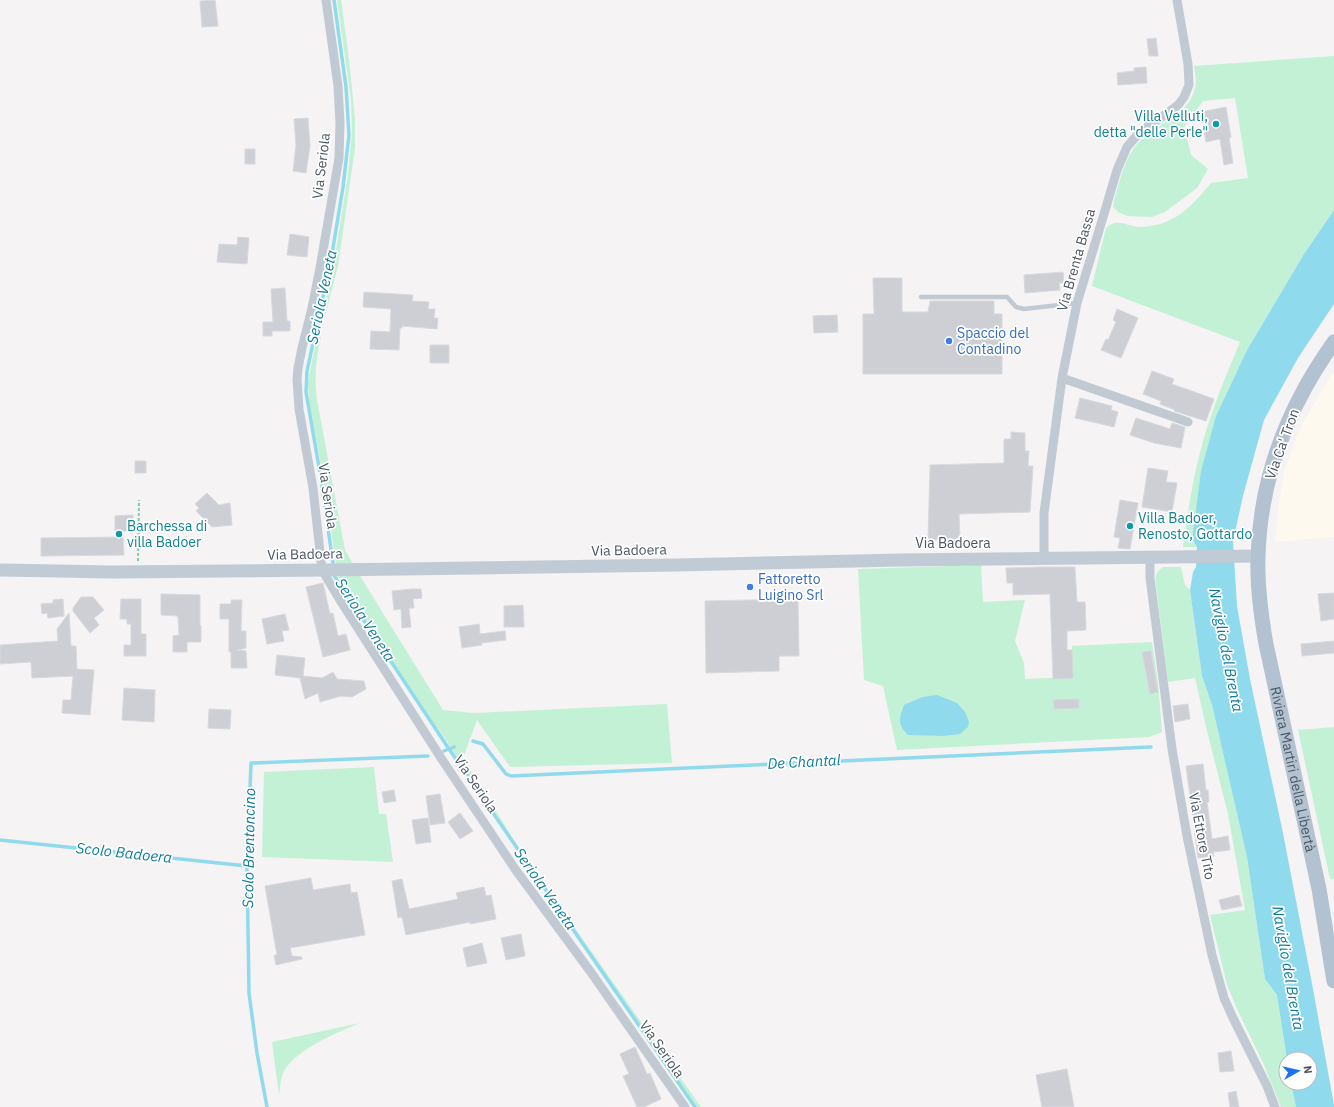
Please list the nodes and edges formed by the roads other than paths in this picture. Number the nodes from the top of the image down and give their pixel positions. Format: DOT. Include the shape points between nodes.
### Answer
graph roads {
  1 [pos="326,0"];
  2 [pos="1177,0"];
  3 [pos="921,297"];
  4 [pos="1077,303"];
  5 [pos="1334,342"];
  6 [pos="1062,378"];
  7 [pos="1188,422"];
  8 [pos="1258,556"];
  9 [pos="1150,558"];
  10 [pos="1044,559"];
  11 [pos="0,570"];
  12 [pos="329,570"];
  13 [pos="1334,981"];
  14 [pos="685,1107"];
  15 [pos="1275,1107"];
  1 -- 12 [label="street, Via Seriola" via="338,86 338,158 320,268 297,379 299,409"];
  2 -- 4 [label="street, Via Brenta Bassa" via="1188,64 1187,91 1173,109 1139,133 1127,147 1117,170"];
  3 -- 4 [label="lane" via="1007,297 1016,307 1024,308"];
  4 -- 6 [label="street, Via Brenta Bassa"];
  5 -- 8 [label="main road, Via Ca' Tron" via="1306,384 1279,444 1263,505"];
  6 -- 7 [label="street"];
  6 -- 10 [label="street, Via Brenta Bassa" via="1044,513"];
  8 -- 9 [label="main road, Via Badoera"];
  8 -- 13 [label="main road, Riviera Martiri della Libertà" via="1266,644 1319,889"];
  9 -- 10 [label="main road, Via Badoera"];
  9 -- 15 [label="street, Via Ettore Tito" via="1150,578 1172,749 1187,836 1211,948 1224,998"];
  10 -- 12 [label="main road, Via Badoera"];
  11 -- 12 [label="main road, Via Badoera"];
  12 -- 14 [label="street, Via Seriola" via="340,600 433,745 511,862"];
}
